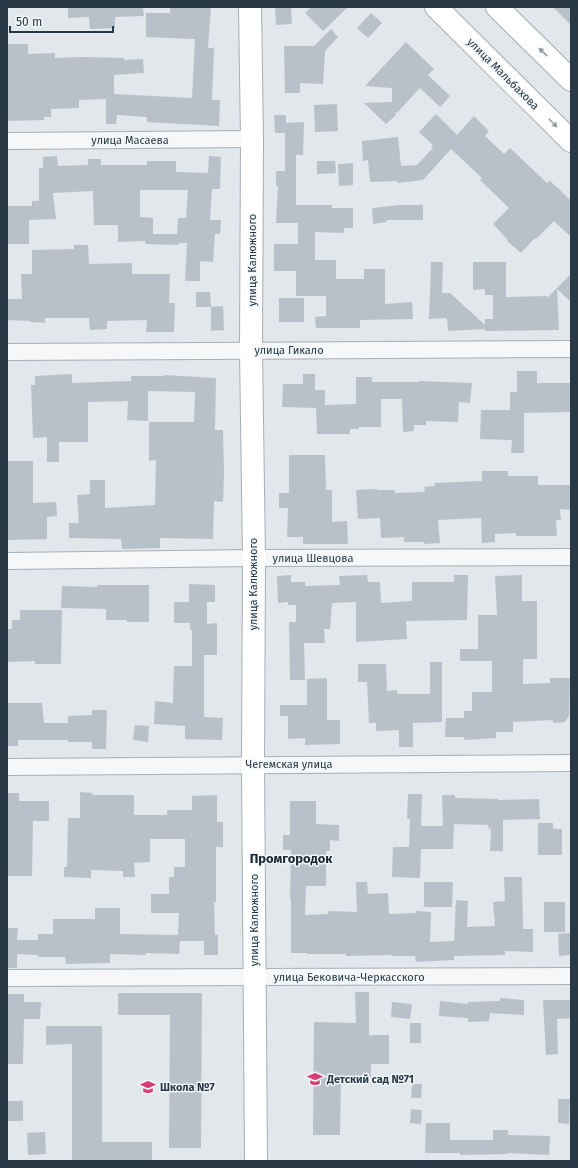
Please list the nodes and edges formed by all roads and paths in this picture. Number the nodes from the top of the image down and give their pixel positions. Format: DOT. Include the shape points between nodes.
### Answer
graph roads {
  1 [pos="250,7"];
  2 [pos="436,7"];
  3 [pos="497,7"];
  4 [pos="571,80"];
  5 [pos="252,139"];
  6 [pos="7,141"];
  7 [pos="571,141"];
  8 [pos="571,349"];
  9 [pos="251,350"];
  10 [pos="7,352"];
  11 [pos="571,557"];
  12 [pos="254,558"];
  13 [pos="7,562"];
  14 [pos="571,763"];
  15 [pos="253,764"];
  16 [pos="7,767"];
  17 [pos="571,976"];
  18 [pos="254,977"];
  19 [pos="7,978"];
  20 [pos="256,1161"];
  1 -- 5 [label="street, улица Калюжного"];
  2 -- 7 [label="street, улица Мальбахова, one-way"];
  4 -- 3 [label="street, one-way"];
  5 -- 6 [label="street, улица Масаева"];
  5 -- 9 [label="street, улица Калюжного"];
  8 -- 9 [label="street, улица Гикало"];
  9 -- 10 [label="street, улица Гикало"];
  9 -- 12 [label="street, улица Калюжного"];
  11 -- 12 [label="street, улица Шевцова"];
  12 -- 13 [label="street, улица Шевцова"];
  12 -- 15 [label="street, улица Калюжного"];
  14 -- 15 [label="street, Чегемская улица"];
  15 -- 16 [label="street, Чегемская улица"];
  15 -- 18 [label="street, улица Калюжного"];
  17 -- 18 [label="street, улица Бековича-Черкасского"];
  18 -- 19 [label="street, улица Бековича-Черкасского"];
  18 -- 20 [label="street, улица Калюжного"];
}
